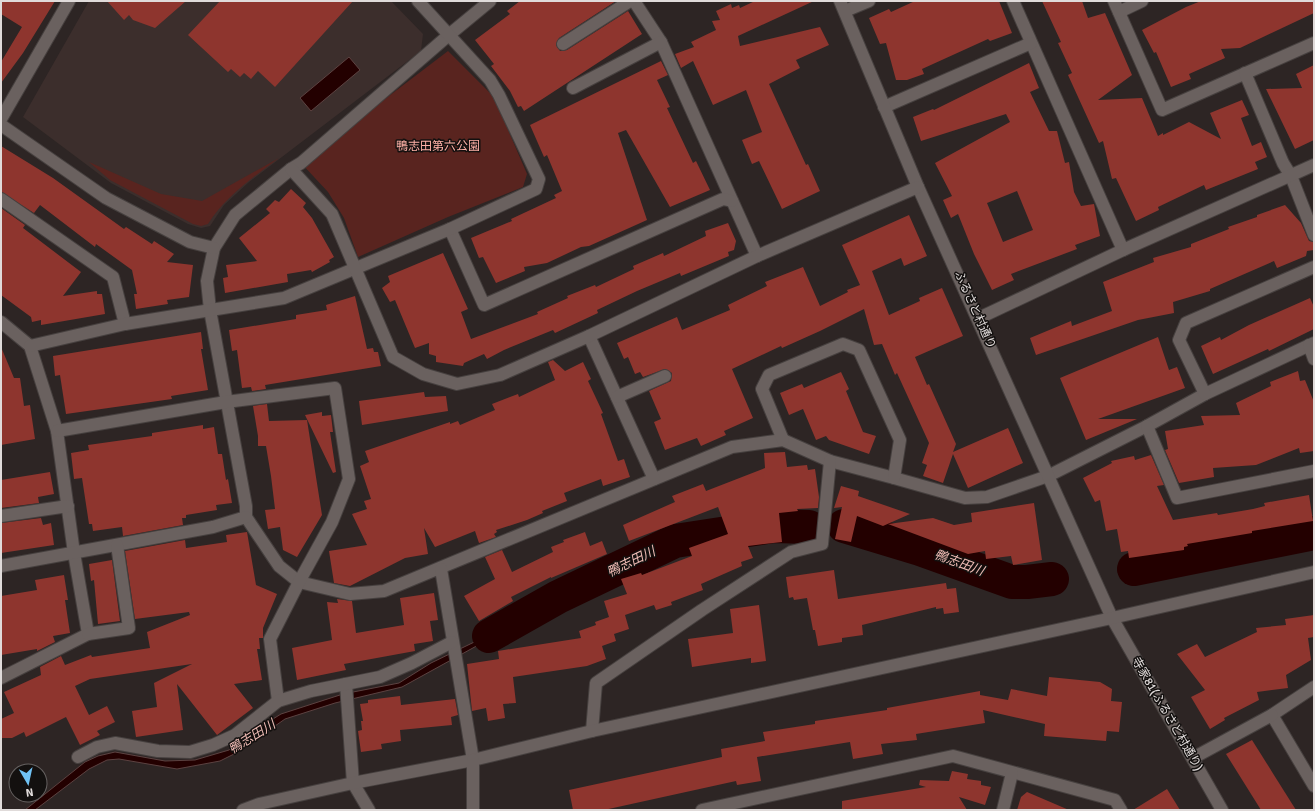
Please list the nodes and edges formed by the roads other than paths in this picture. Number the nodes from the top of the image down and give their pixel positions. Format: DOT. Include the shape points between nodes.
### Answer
graph roads {
  1 [pos="69,1"];
  2 [pos="418,1"];
  3 [pos="490,1"];
  4 [pos="630,1"];
  5 [pos="634,1"];
  6 [pos="869,1"];
  7 [pos="1013,1"];
  8 [pos="1142,1"];
  9 [pos="842,6"];
  10 [pos="1116,6"];
  11 [pos="450,34"];
  12 [pos="660,42"];
  13 [pos="1032,43"];
  14 [pos="1314,43"];
  15 [pos="563,44"];
  16 [pos="1245,73"];
  17 [pos="573,88"];
  18 [pos="884,107"];
  19 [pos="1,119"];
  20 [pos="1,125"];
  21 [pos="1314,165"];
  22 [pos="291,168"];
  23 [pos="1291,176"];
  24 [pos="918,186"];
  25 [pos="1,199"];
  26 [pos="732,201"];
  27 [pos="450,229"];
  28 [pos="1314,235"];
  29 [pos="214,248"];
  30 [pos="1123,250"];
  31 [pos="757,256"];
  32 [pos="1314,267"];
  33 [pos="355,268"];
  34 [pos="210,310"];
  35 [pos="978,318"];
  36 [pos="1,322"];
  37 [pos="125,324"];
  38 [pos="589,336"];
  39 [pos="1311,344"];
  40 [pos="30,346"];
  41 [pos="1314,358"];
  42 [pos="665,376"];
  43 [pos="1205,394"];
  44 [pos="617,397"];
  45 [pos="226,402"];
  46 [pos="1147,426"];
  47 [pos="57,431"];
  48 [pos="783,440"];
  49 [pos="830,461"];
  50 [pos="1314,471"];
  51 [pos="1048,476"];
  52 [pos="894,478"];
  53 [pos="654,479"];
  54 [pos="68,506"];
  55 [pos="1,516"];
  56 [pos="246,517"];
  57 [pos="117,544"];
  58 [pos="74,553"];
  59 [pos="1,566"];
  60 [pos="441,569"];
  61 [pos="1314,572"];
  62 [pos="299,582"];
  63 [pos="1112,618"];
  64 [pos="88,634"];
  65 [pos="452,642"];
  66 [pos="1,678"];
  67 [pos="346,686"];
  68 [pos="1314,688"];
  69 [pos="278,700"];
  70 [pos="1272,715"];
  71 [pos="592,731"];
  72 [pos="78,757"];
  73 [pos="1193,758"];
  74 [pos="473,760"];
  75 [pos="1012,773"];
  76 [pos="353,783"];
  77 [pos="1314,786"];
  78 [pos="244,810"];
  79 [pos="369,810"];
  80 [pos="472,810"];
  81 [pos="702,810"];
  82 [pos="1003,810"];
  83 [pos="1122,810"];
  84 [pos="1222,810"];
  1 -- 19 [label="street"];
  2 -- 11 [label="street"];
  3 -- 11 [label="street"];
  4 -- 15 [label="street"];
  5 -- 12 [label="street"];
  6 -- 9 [label="street"];
  7 -- 13 [label="street"];
  8 -- 10 [label="street"];
  9 -- 18 [label="street, ふるさと村通り"];
  10 -- 16 [label="street" via="1162,110"];
  11 -- 22 [label="street"];
  11 -- 27 [label="street" via="490,80 539,179 536,189"];
  12 -- 17 [label="street"];
  12 -- 26 [label="street"];
  13 -- 18 [label="street"];
  13 -- 30 [label="street"];
  14 -- 16 [label="street"];
  16 -- 23 [label="street" via="1283,163"];
  18 -- 24 [label="street, ふるさと村通り"];
  20 -- 29 [label="street" via="106,198 190,242"];
  21 -- 23 [label="street"];
  22 -- 29 [label="street" via="235,215"];
  22 -- 33 [label="street" via="332,214"];
  23 -- 28 [label="street"];
  23 -- 30 [label="street"];
  24 -- 31 [label="street"];
  24 -- 35 [label="street, ふるさと村通り"];
  25 -- 37 [label="street" via="113,277"];
  26 -- 27 [label="street" via="723,199 484,304"];
  26 -- 31 [label="street"];
  27 -- 33 [label="street"];
  29 -- 34 [label="street" via="207,281"];
  30 -- 35 [label="street"];
  31 -- 38 [label="street"];
  32 -- 43 [label="street" via="1186,323 1179,340"];
  33 -- 34 [label="street" via="284,298"];
  33 -- 38 [label="street" via="393,357 423,374 457,384 500,375"];
  34 -- 37 [label="street"];
  34 -- 45 [label="street"];
  35 -- 51 [label="street, ふるさと村通り"];
  36 -- 40 [label="street"];
  37 -- 40 [label="street"];
  38 -- 44 [label="street"];
  39 -- 41 [label="street"];
  39 -- 43 [label="street"];
  40 -- 47 [label="street"];
  42 -- 44 [label="street"];
  43 -- 46 [label="street"];
  44 -- 53 [label="street"];
  45 -- 47 [label="street"];
  45 -- 56 [label="street"];
  45 -- 62 [label="street" via="335,388 349,479 332,522"];
  46 -- 50 [label="street" via="1178,498"];
  46 -- 51 [label="street"];
  47 -- 54 [label="street"];
  48 -- 49 [label="street"];
  48 -- 52 [label="street" via="762,389 769,374 843,344 859,350 900,440"];
  48 -- 53 [label="street" via="732,447"];
  49 -- 52 [label="street"];
  49 -- 71 [label="street" via="822,544 791,552 596,683"];
  51 -- 52 [label="street" via="987,497 965,498"];
  51 -- 63 [label="street, ふるさと村通り"];
  53 -- 60 [label="street"];
  54 -- 55 [label="street"];
  54 -- 58 [label="street"];
  56 -- 57 [label="street" via="213,527"];
  56 -- 62 [label="street" via="279,566"];
  57 -- 58 [label="street"];
  57 -- 64 [label="street" via="129,628"];
  58 -- 59 [label="street"];
  58 -- 64 [label="street"];
  60 -- 62 [label="street" via="384,591 357,594"];
  60 -- 65 [label="street"];
  61 -- 63 [label="street"];
  62 -- 69 [label="street" via="270,639"];
  63 -- 71 [label="street"];
  63 -- 73 [label="street, 寺家81(ふるさと村通り)"];
  64 -- 66 [label="street"];
  65 -- 67 [label="street" via="380,677"];
  65 -- 74 [label="street"];
  67 -- 69 [label="street"];
  67 -- 76 [label="street"];
  68 -- 70 [label="street"];
  69 -- 72 [label="street" via="235,735 190,752 158,751 115,743 97,747"];
  70 -- 73 [label="street"];
  70 -- 77 [label="street"];
  71 -- 74 [label="street"];
  73 -- 84 [label="street, 寺家81(ふるさと村通り)"];
  74 -- 76 [label="street"];
  74 -- 80 [label="street"];
  75 -- 81 [label="street" via="953,756"];
  75 -- 82 [label="street"];
  75 -- 83 [label="street" via="1115,800"];
  76 -- 78 [label="street" via="259,804"];
  76 -- 79 [label="street"];
}
